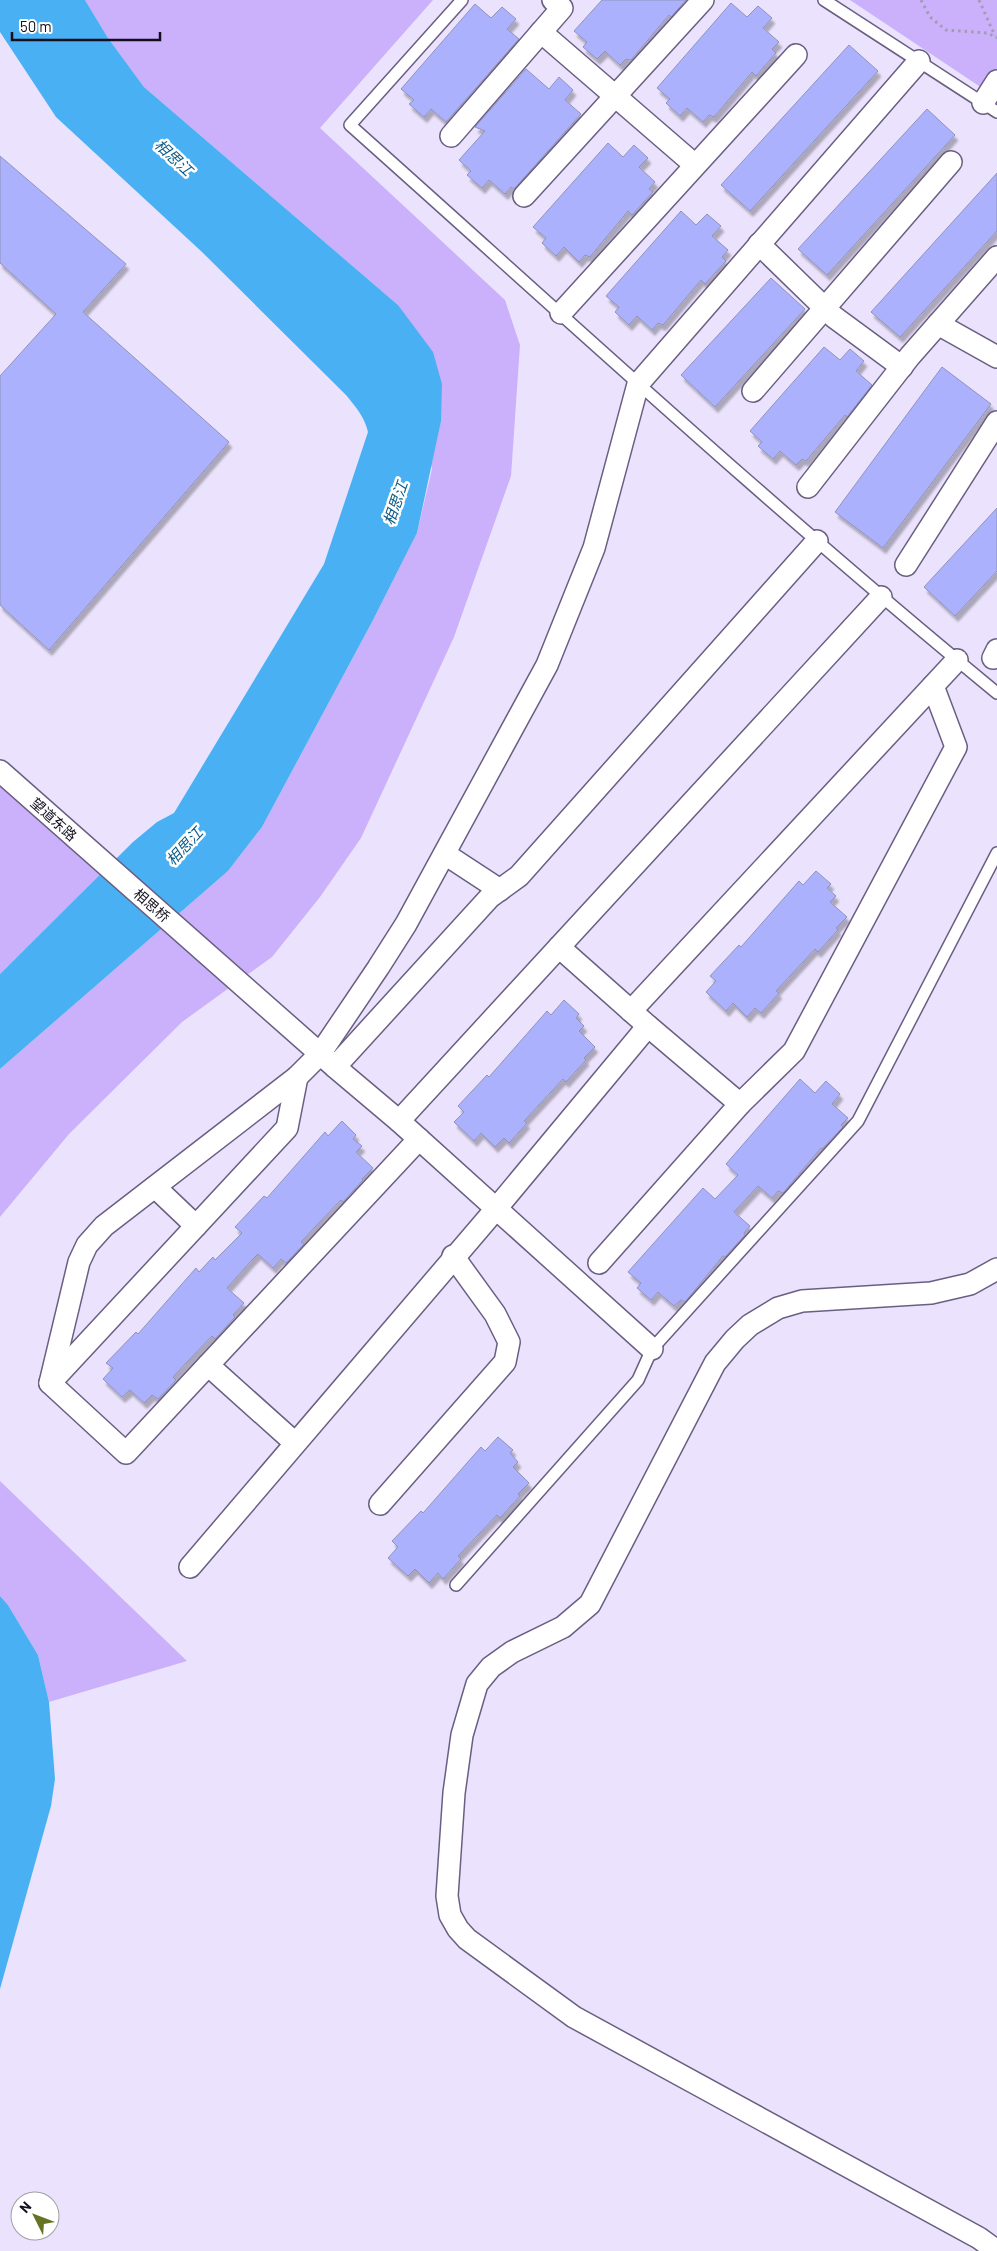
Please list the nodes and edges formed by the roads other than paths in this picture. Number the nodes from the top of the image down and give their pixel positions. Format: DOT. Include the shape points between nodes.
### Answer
graph roads {
  1 [pos="462,0"];
  2 [pos="703,0"];
  3 [pos="824,0"];
  4 [pos="561,3"];
  5 [pos="541,32"];
  6 [pos="796,54"];
  7 [pos="919,61"];
  8 [pos="997,81"];
  9 [pos="616,96"];
  10 [pos="990,107"];
  11 [pos="451,136"];
  12 [pos="951,162"];
  13 [pos="695,165"];
  14 [pos="524,196"];
  15 [pos="759,244"];
  16 [pos="997,257"];
  17 [pos="825,308"];
  18 [pos="561,313"];
  19 [pos="938,324"];
  20 [pos="997,357"];
  21 [pos="902,366"];
  22 [pos="638,384"];
  23 [pos="752,391"];
  24 [pos="997,422"];
  25 [pos="808,487"];
  26 [pos="817,541"];
  27 [pos="906,565"];
  28 [pos="881,598"];
  29 [pos="957,660"];
  30 [pos="933,686"];
  31 [pos="997,693"];
  32 [pos="0,771"];
  33 [pos="997,853"];
  34 [pos="445,854"];
  35 [pos="109,867"];
  36 [pos="500,890"];
  37 [pos="559,947"];
  38 [pos="631,1011"];
  39 [pos="648,1026"];
  40 [pos="328,1060"];
  41 [pos="297,1078"];
  42 [pos="740,1104"];
  43 [pos="399,1121"];
  44 [pos="419,1140"];
  45 [pos="155,1187"];
  46 [pos="495,1210"];
  47 [pos="196,1226"];
  48 [pos="453,1256"];
  49 [pos="599,1263"];
  50 [pos="997,1269"];
  51 [pos="652,1349"];
  52 [pos="208,1365"];
  53 [pos="50,1383"];
  54 [pos="295,1443"];
  55 [pos="380,1504"];
  56 [pos="190,1567"];
  57 [pos="456,1585"];
  58 [pos="997,2251"];
  1 -- 18 [label="lane" via="350,125"];
  2 -- 9 [label="street"];
  3 -- 7 [label="lane"];
  4 -- 5 [label="street"];
  5 -- 9 [label="street"];
  5 -- 11 [label="street"];
  6 -- 13 [label="street"];
  7 -- 10 [label="lane"];
  7 -- 15 [label="street"];
  8 -- 10 [label="street"];
  9 -- 13 [label="street"];
  9 -- 14 [label="street"];
  12 -- 17 [label="street"];
  13 -- 18 [label="street"];
  15 -- 17 [label="street"];
  15 -- 22 [label="street"];
  16 -- 19 [label="street"];
  17 -- 21 [label="street"];
  17 -- 23 [label="street"];
  18 -- 22 [label="lane"];
  19 -- 20 [label="street"];
  19 -- 21 [label="street"];
  21 -- 25 [label="street"];
  22 -- 26 [label="lane"];
  22 -- 34 [label="street" via="594,548 572,608 547,665"];
  24 -- 27 [label="street"];
  26 -- 28 [label="lane"];
  26 -- 36 [label="street" via="519,876"];
  28 -- 29 [label="lane"];
  28 -- 37 [label="street"];
  29 -- 30 [label="street"];
  29 -- 31 [label="lane"];
  30 -- 38 [label="street"];
  30 -- 42 [label="street" via="956,747 794,1051"];
  32 -- 35 [label="street, 望道东路"];
  33 -- 51 [label="lane" via="858,1121"];
  34 -- 36 [label="street"];
  34 -- 40 [label="street"];
  35 -- 40 [label="street, 相思桥"];
  36 -- 40 [label="street"];
  37 -- 38 [label="street"];
  37 -- 43 [label="street"];
  38 -- 39 [label="street"];
  39 -- 42 [label="street"];
  39 -- 46 [label="street"];
  40 -- 41 [label="street"];
  40 -- 43 [label="street, 相思桥"];
  41 -- 45 [label="street"];
  41 -- 47 [label="street" via="287,1128"];
  42 -- 49 [label="street"];
  43 -- 44 [label="street, 相思桥"];
  44 -- 46 [label="street, 相思桥"];
  44 -- 52 [label="street"];
  45 -- 47 [label="street"];
  45 -- 53 [label="street" via="104,1226 83,1252"];
  46 -- 48 [label="street"];
  46 -- 51 [label="street, 相思桥"];
  47 -- 53 [label="street"];
  48 -- 54 [label="street"];
  48 -- 55 [label="street" via="495,1314 509,1342 505,1362"];
  50 -- 58 [label="street" via="970,1284 931,1293 802,1302 778,1308 755,1321 734,1339 715,1363 590,1604 564,1627 512,1652 477,1684 462,1735 454,1793 447,1896 450,1915 467,1939 574,2017 979,2238"];
  51 -- 57 [label="lane" via="638,1380"];
  52 -- 53 [label="street" via="126,1453"];
  52 -- 54 [label="street"];
  54 -- 56 [label="street"];
}
